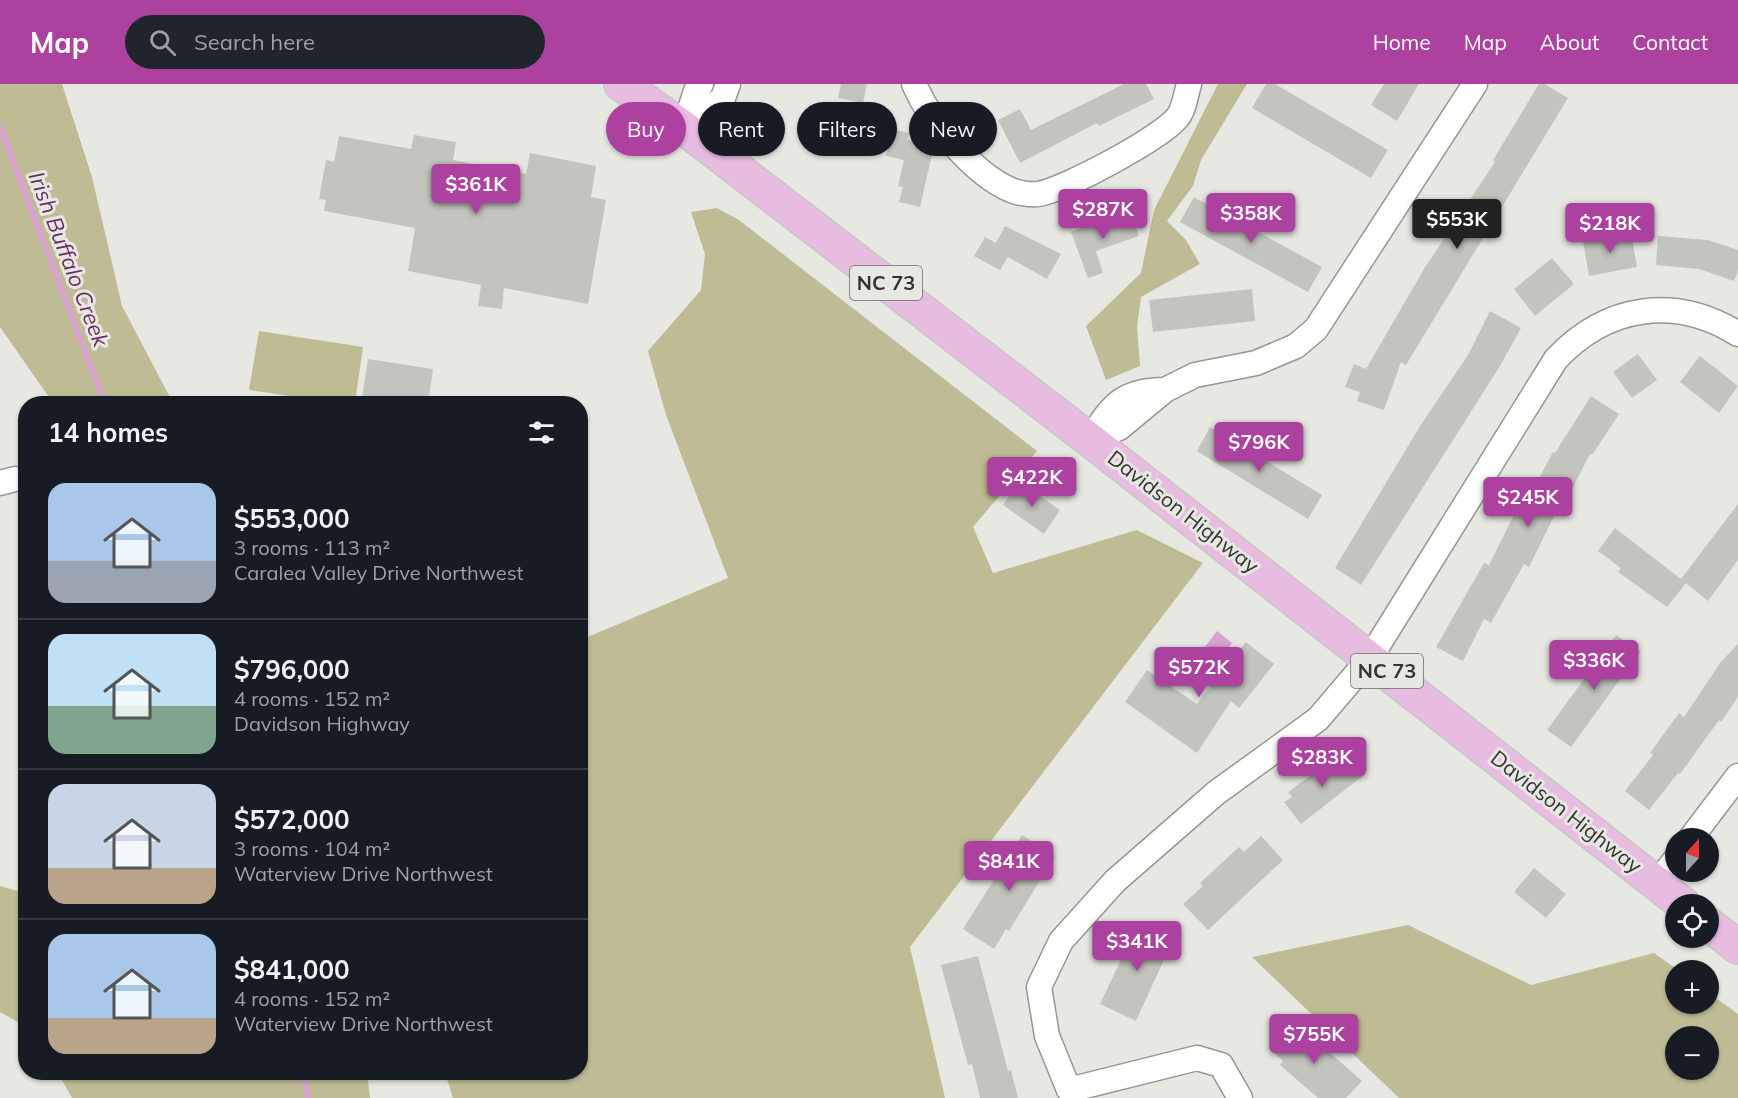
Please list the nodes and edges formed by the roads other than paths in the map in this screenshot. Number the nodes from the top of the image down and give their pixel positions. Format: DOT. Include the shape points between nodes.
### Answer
graph roads {
  1 [pos="621,84"];
  2 [pos="700,84"];
  3 [pos="728,84"];
  4 [pos="914,84"];
  5 [pos="1189,84"];
  6 [pos="1475,84"];
  7 [pos="647,102"];
  8 [pos="686,122"];
  9 [pos="686,126"];
  10 [pos="686,130"];
  11 [pos="1738,334"];
  12 [pos="1090,440"];
  13 [pos="1370,658"];
  14 [pos="1738,776"];
  15 [pos="1699,828"];
  16 [pos="1665,870"];
  17 [pos="1719,932"];
  18 [pos="1738,947"];
  19 [pos="1240,1098"];
  1 -- 7 [label="main road, Davidson Highway / NC 73"];
  2 -- 8 [label="street"];
  3 -- 9 [label="street" via="723,98"];
  4 -- 5 [label="street" via="935,119 979,171 1012,191 1037,194 1118,157 1164,130 1179,116"];
  6 -- 12 [label="street" via="1316,329 1296,346 1256,363 1195,375 1165,390 1131,394 1107,412"];
  10 -- 12 [label="main road, Davidson Highway / NC 73"];
  11 -- 13 [label="street" via="1701,315 1672,310 1639,311 1605,321 1566,349"];
  12 -- 13 [label="main road, Davidson Highway / NC 73"];
  13 -- 16 [label="main road, Davidson Highway / NC 73"];
  13 -- 19 [label="street" via="1318,719 1216,793 1115,881 1061,941 1039,987 1047,1036 1069,1090 1197,1058 1221,1065"];
  14 -- 15 [label="street"];
  17 -- 18 [label="main road"];
}
